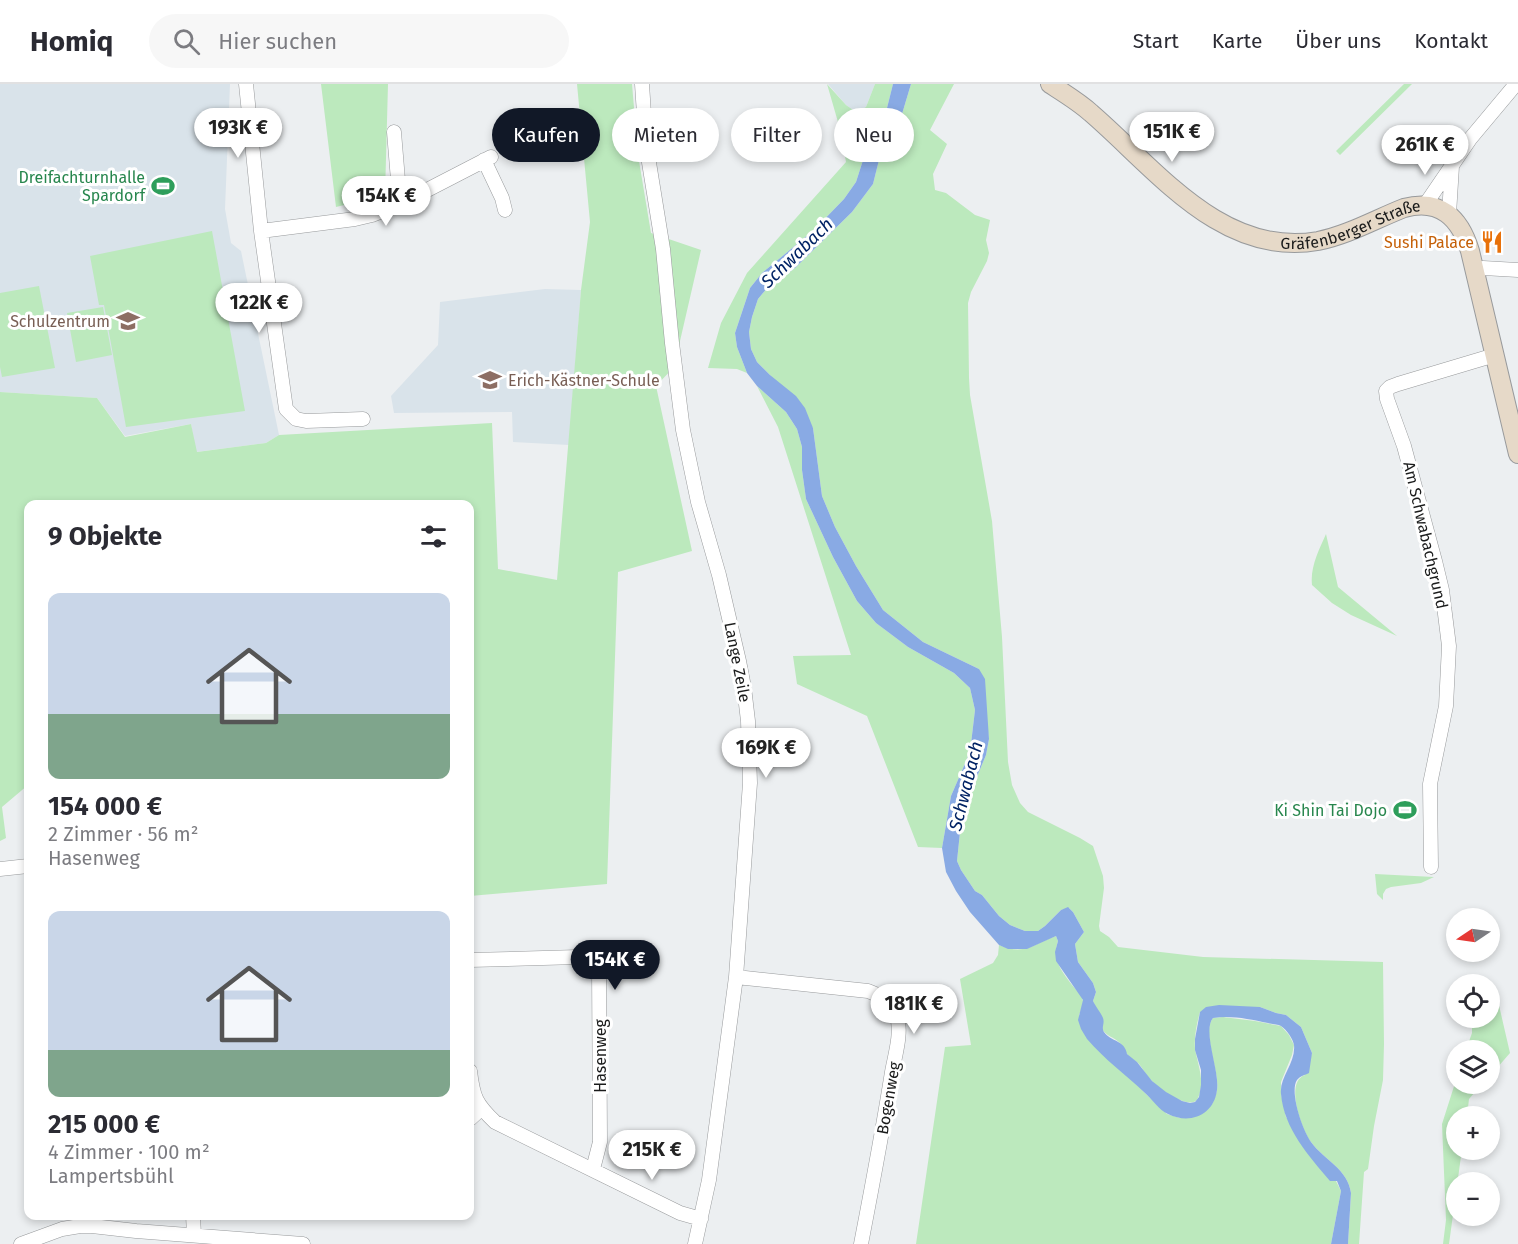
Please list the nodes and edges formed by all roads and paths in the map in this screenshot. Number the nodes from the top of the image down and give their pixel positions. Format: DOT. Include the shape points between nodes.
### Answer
graph roads {
  1 [pos="246,84"];
  2 [pos="642,84"];
  3 [pos="1050,84"];
  4 [pos="1516,84"];
  5 [pos="393,132"];
  6 [pos="1452,166"];
  7 [pos="400,204"];
  8 [pos="1425,205"];
  9 [pos="505,210"];
  10 [pos="1449,214"];
  11 [pos="261,231"];
  12 [pos="1475,270"];
  13 [pos="1518,270"];
  14 [pos="1495,355"];
  15 [pos="1512,398"];
  16 [pos="363,419"];
  17 [pos="1518,454"];
  18 [pos="24,866"];
  19 [pos="1431,867"];
  20 [pos="0,869"];
  21 [pos="474,960"];
  22 [pos="736,977"];
  23 [pos="474,1095"];
  24 [pos="482,1109"];
  25 [pos="474,1116"];
  26 [pos="593,1169"];
  27 [pos="701,1219"];
  28 [pos="193,1220"];
  29 [pos="194,1235"];
  30 [pos="178,1239"];
  31 [pos="21,1244"];
  32 [pos="303,1244"];
  33 [pos="694,1244"];
  34 [pos="861,1244"];
  1 -- 11 [label="street"];
  2 -- 22 [label="street, Lange Zeile" via="646,144 663,249 683,430 737,649 748,721 750,783"];
  3 -- 8 [label="main road, Gräfenberger Straße" via="1094,115 1185,199 1248,235 1285,243 1316,241 1404,208"];
  4 -- 6 [label="street"];
  5 -- 7 [label="street"];
  6 -- 8 [label="street"];
  6 -- 10 [label="street"];
  7 -- 9 [label="street" via="487,159"];
  7 -- 11 [label="street" via="355,219"];
  8 -- 10 [label="main road, Gräfenberger Straße"];
  10 -- 12 [label="main road" via="1464,233"];
  11 -- 16 [label="street" via="286,409 296,419 306,421"];
  12 -- 13 [label="street"];
  12 -- 14 [label="main road"];
  14 -- 15 [label="main road"];
  14 -- 19 [label="street, Am Schwabachgrund" via="1386,391 1438,571 1449,646 1446,706 1430,784"];
  15 -- 17 [label="main road"];
  18 -- 20 [label="street"];
  21 -- 26 [label="street, Hasenweg" via="578,957 599,964 600,1142"];
  22 -- 27 [label="street, Lange Zeile"];
  22 -- 34 [label="street, Bogenweg" via="868,991 884,997 898,1017 887,1104"];
  23 -- 24 [label="street"];
  24 -- 25 [label="street"];
  24 -- 26 [label="street" via="495,1122"];
  26 -- 27 [label="street" via="680,1213"];
  27 -- 33 [label="street, Lange Zeile"];
  28 -- 29 [label="street"];
  29 -- 30 [label="street"];
  29 -- 32 [label="street"];
  30 -- 31 [label="street" via="80,1226"];
}
